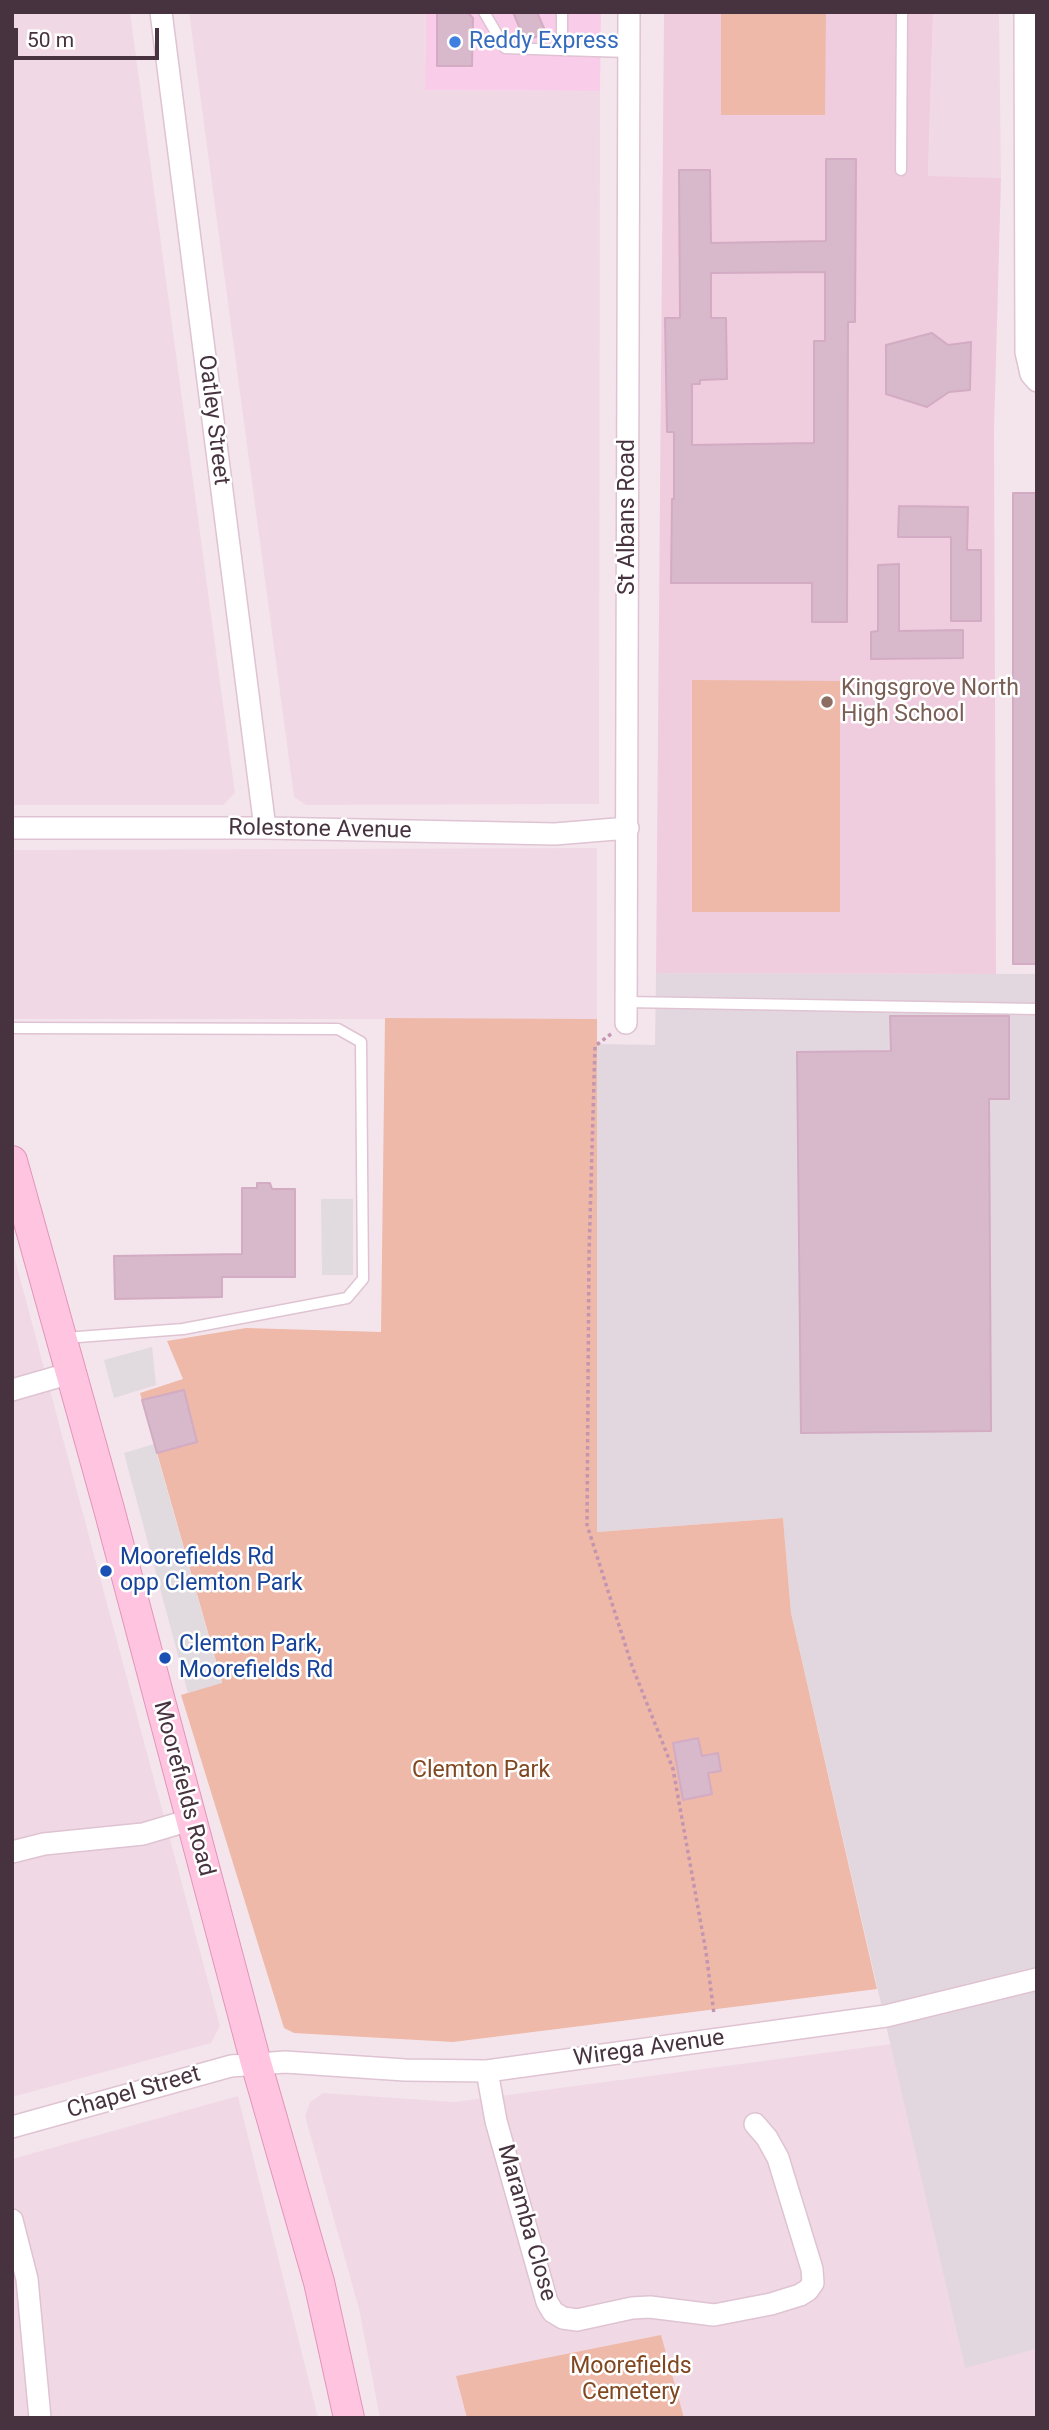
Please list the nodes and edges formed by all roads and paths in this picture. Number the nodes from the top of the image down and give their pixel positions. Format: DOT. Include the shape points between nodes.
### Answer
graph roads {
  1 [pos="161,12"];
  2 [pos="484,12"];
  3 [pos="562,12"];
  4 [pos="629,12"];
  5 [pos="902,12"];
  6 [pos="1025,12"];
  7 [pos="562,50"];
  8 [pos="628,52"];
  9 [pos="901,170"];
  10 [pos="1037,381"];
  11 [pos="12,828"];
  12 [pos="265,828"];
  13 [pos="628,828"];
  14 [pos="1037,1009"];
  15 [pos="626,1013"];
  16 [pos="12,1028"];
  17 [pos="12,1161"];
  18 [pos="62,1339"];
  19 [pos="71,1373"];
  20 [pos="12,1390"];
  21 [pos="190,1820"];
  22 [pos="12,1852"];
  23 [pos="1037,1979"];
  24 [pos="714,2014"];
  25 [pos="256,2063"];
  26 [pos="487,2071"];
  27 [pos="755,2124"];
  28 [pos="12,2127"];
  29 [pos="12,2220"];
  30 [pos="40,2418"];
  31 [pos="349,2418"];
  1 -- 12 [label="street, Oatley Street"];
  2 -- 7 [label="lane" via="505,48"];
  3 -- 7 [label="lane"];
  4 -- 8 [label="street, St Albans Road"];
  5 -- 9 [label="lane"];
  6 -- 10 [label="street" via="1026,352"];
  7 -- 8 [label="lane"];
  8 -- 13 [label="street, St Albans Road"];
  11 -- 12 [label="street, Rolestone Avenue"];
  12 -- 13 [label="street, Rolestone Avenue" via="555,834"];
  13 -- 15 [label="street, St Albans Road"];
  14 -- 15 [label="lane"];
  15 -- 24 [label="path" via="595,1046 587,1525 632,1667 673,1769"];
  16 -- 18 [label="lane" via="338,1029 361,1042 363,1279 347,1298 183,1329"];
  17 -- 18 [label="main road, Moorefields Road"];
  18 -- 19 [label="main road, Moorefields Road"];
  19 -- 20 [label="street"];
  19 -- 21 [label="main road, Moorefields Road"];
  21 -- 22 [label="street" via="143,1834 44,1844"];
  21 -- 25 [label="main road, Moorefields Road"];
  23 -- 26 [label="street, Wirega Avenue" via="886,2016"];
  25 -- 26 [label="street, Wirega Avenue"];
  25 -- 28 [label="street, Chapel Street" via="224,2067"];
  25 -- 31 [label="main road, Moorefields Road" via="319,2282"];
  26 -- 27 [label="street, Maramba Close" via="496,2121 547,2302 563,2318 577,2320 650,2307 714,2315 771,2304 808,2290 813,2283 812,2269 790,2194 778,2158"];
  29 -- 30 [label="street" via="27,2279"];
}
